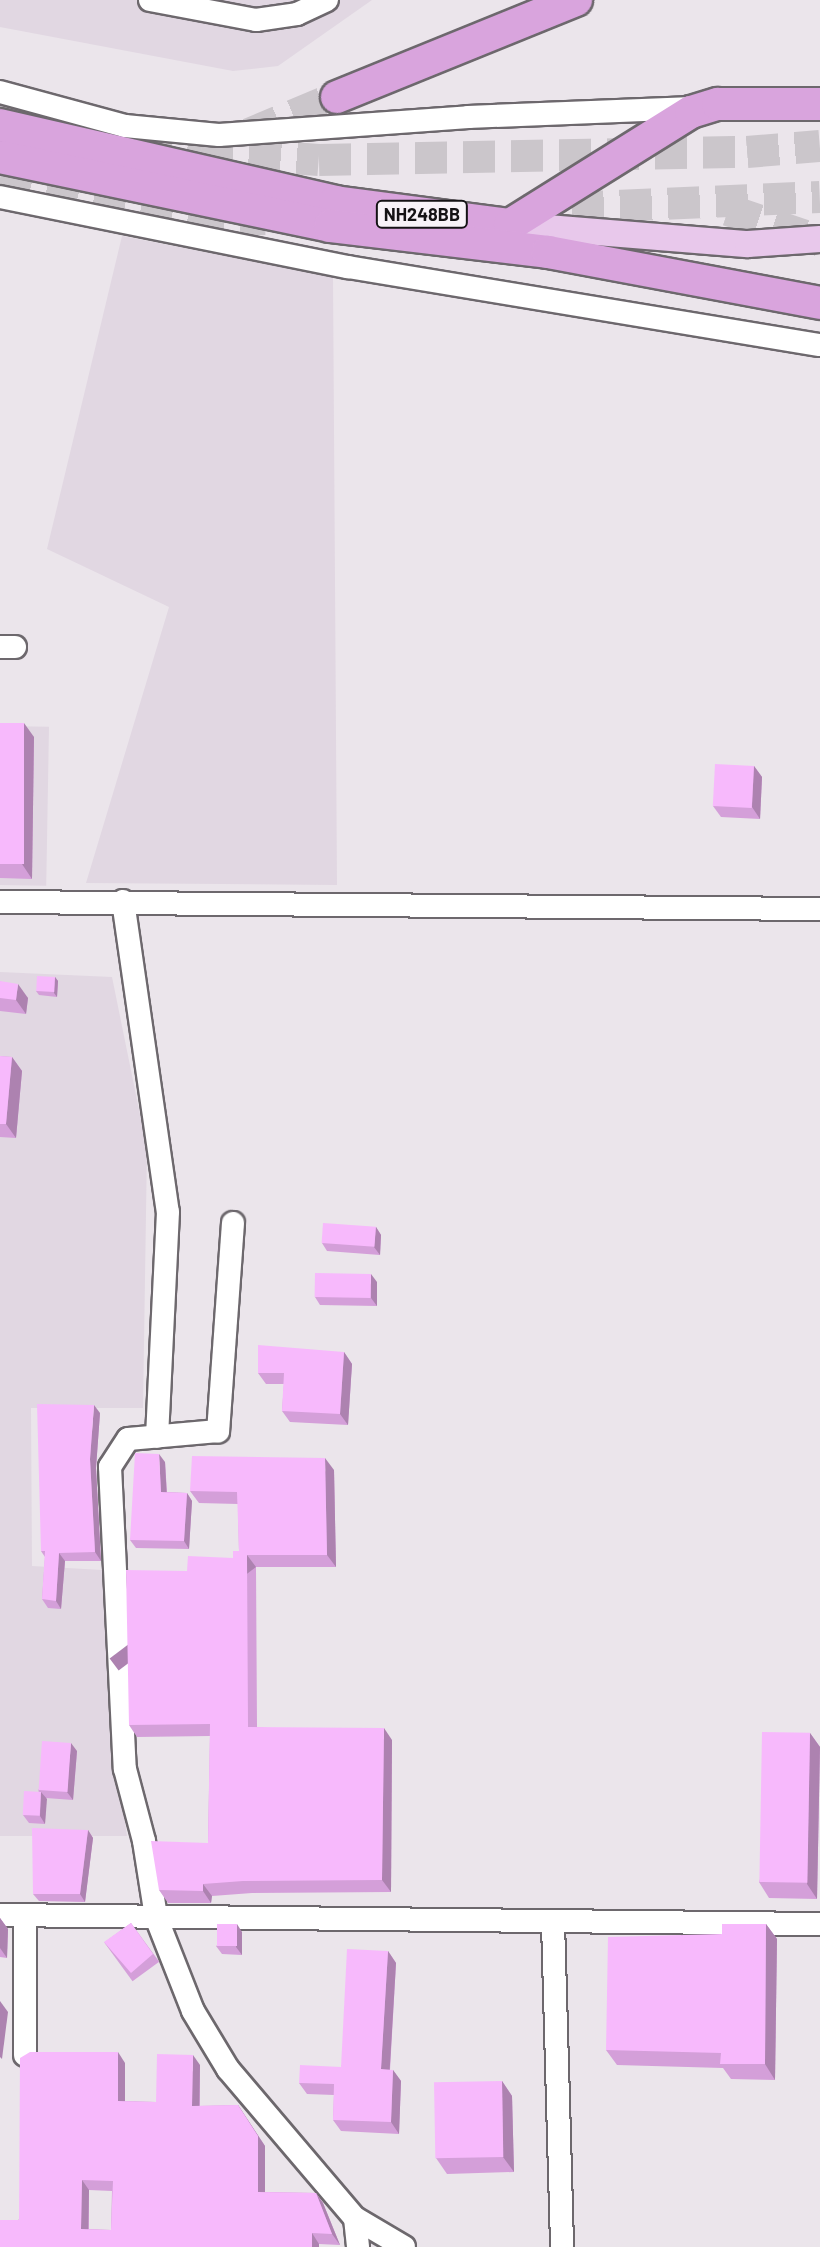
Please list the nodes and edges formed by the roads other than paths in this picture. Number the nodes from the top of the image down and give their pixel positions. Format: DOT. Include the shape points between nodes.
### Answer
graph roads {
  1 [pos="150,0"];
  2 [pos="327,0"];
  3 [pos="576,0"];
  4 [pos="0,92"];
  5 [pos="337,97"];
  6 [pos="820,104"];
  7 [pos="705,108"];
  8 [pos="0,125"];
  9 [pos="0,157"];
  10 [pos="0,197"];
  11 [pos="510,225"];
  12 [pos="820,239"];
  13 [pos="820,303"];
  14 [pos="820,345"];
  15 [pos="123,901"];
  16 [pos="0,902"];
  17 [pos="820,909"];
  18 [pos="233,1223"];
  19 [pos="157,1437"];
  20 [pos="0,1915"];
  21 [pos="25,1916"];
  22 [pos="156,1917"];
  23 [pos="553,1922"];
  24 [pos="820,1924"];
  25 [pos="25,2055"];
  26 [pos="355,2218"];
  27 [pos="358,2247"];
  28 [pos="404,2247"];
  29 [pos="562,2247"];
  1 -- 2 [label="street" via="256,20 297,14"];
  3 -- 5 [label="highway"];
  4 -- 7 [label="street" via="125,126 219,135 468,117"];
  6 -- 7 [label="highway"];
  7 -- 11 [label="highway"];
  8 -- 11 [label="highway, NH248BB" via="335,202"];
  9 -- 13 [label="highway, NH248BB" via="330,226 562,254"];
  10 -- 14 [label="street" via="348,267"];
  11 -- 12 [label="main road" via="748,244"];
  15 -- 16 [label="street"];
  15 -- 17 [label="street"];
  15 -- 19 [label="street" via="168,1212"];
  18 -- 19 [label="street" via="219,1428 211,1436"];
  19 -- 22 [label="street" via="122,1444 112,1460 110,1479 125,1769"];
  20 -- 21 [label="street"];
  21 -- 22 [label="street"];
  21 -- 25 [label="street"];
  22 -- 23 [label="street"];
  22 -- 26 [label="street" via="193,2011 220,2056"];
  23 -- 24 [label="street"];
  23 -- 29 [label="street"];
  26 -- 27 [label="street"];
  26 -- 28 [label="street"];
}
